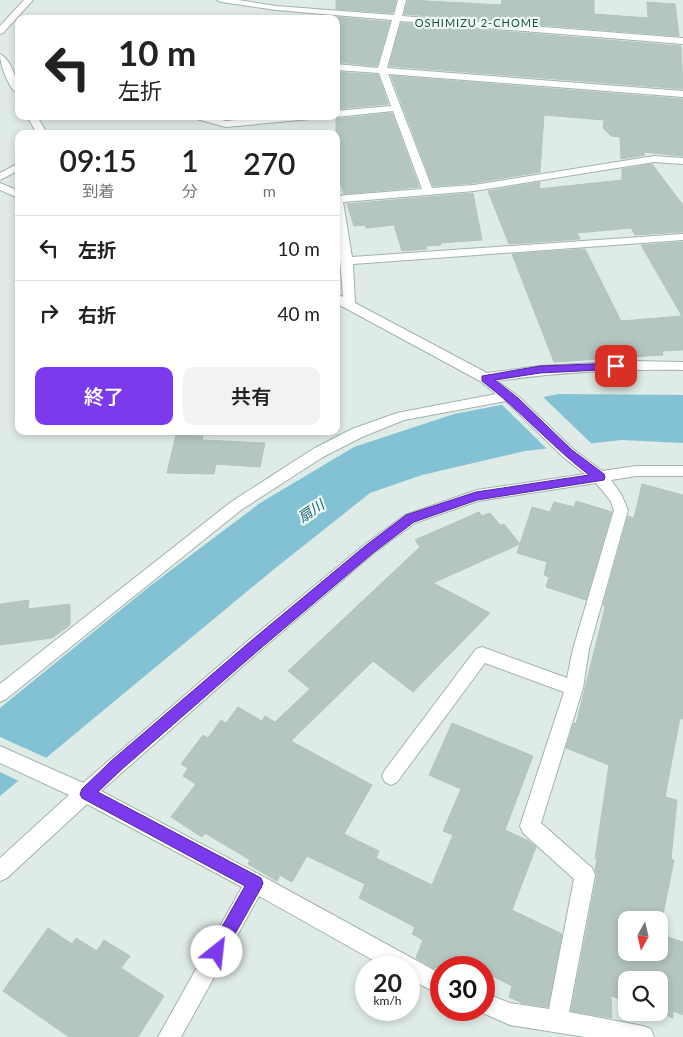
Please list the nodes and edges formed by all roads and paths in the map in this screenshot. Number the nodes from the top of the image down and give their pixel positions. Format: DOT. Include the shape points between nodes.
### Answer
graph roads {
  1 [pos="29,0"];
  2 [pos="221,0"];
  3 [pos="402,0"];
  4 [pos="18,15"];
  5 [pos="0,18"];
  6 [pos="397,18"];
  7 [pos="14,20"];
  8 [pos="0,31"];
  9 [pos="683,40"];
  10 [pos="0,57"];
  11 [pos="340,67"];
  12 [pos="382,70"];
  13 [pos="8,73"];
  14 [pos="15,75"];
  15 [pos="15,85"];
  16 [pos="683,94"];
  17 [pos="396,108"];
  18 [pos="340,114"];
  19 [pos="208,120"];
  20 [pos="268,120"];
  21 [pos="683,161"];
  22 [pos="15,168"];
  23 [pos="0,176"];
  24 [pos="0,186"];
  25 [pos="428,191"];
  26 [pos="15,193"];
  27 [pos="340,199"];
  28 [pos="340,218"];
  29 [pos="683,236"];
  30 [pos="347,261"];
  31 [pos="340,300"];
  32 [pos="349,304"];
  33 [pos="683,366"];
  34 [pos="486,378"];
  35 [pos="511,398"];
  36 [pos="683,471"];
  37 [pos="600,477"];
  38 [pos="574,688"];
  39 [pos="0,694"];
  40 [pos="0,754"];
  41 [pos="391,776"];
  42 [pos="87,794"];
  43 [pos="0,871"];
  44 [pos="255,883"];
  45 [pos="386,956"];
  46 [pos="495,1008"];
  47 [pos="557,1021"];
  48 [pos="169,1037"];
  49 [pos="643,1037"];
  1 -- 4 [label="street"];
  2 -- 6 [label="street"];
  3 -- 6 [label="street"];
  5 -- 7 [label="street"];
  6 -- 9 [label="street"];
  6 -- 12 [label="street"];
  7 -- 8 [label="street"];
  10 -- 13 [label="street"];
  11 -- 12 [label="street"];
  12 -- 16 [label="street"];
  12 -- 17 [label="street"];
  13 -- 14 [label="street"];
  13 -- 15 [label="street"];
  17 -- 18 [label="street"];
  17 -- 25 [label="street"];
  19 -- 20 [label="street" via="226,124"];
  21 -- 25 [label="street" via="654,159 474,188"];
  22 -- 23 [label="street"];
  24 -- 26 [label="street"];
  25 -- 27 [label="street"];
  28 -- 30 [label="street"];
  29 -- 30 [label="street"];
  30 -- 32 [label="street"];
  31 -- 32 [label="street"];
  32 -- 34 [label="street"];
  33 -- 34 [label="street" via="540,370"];
  34 -- 35 [label="street"];
  35 -- 37 [label="street" via="568,453"];
  35 -- 39 [label="street" via="402,416 357,433 318,453 236,506"];
  36 -- 37 [label="street" via="636,471"];
  37 -- 38 [label="street" via="621,510 581,649"];
  37 -- 42 [label="street" via="476,496 410,519 369,549 256,644"];
  38 -- 41 [label="street" via="482,654"];
  38 -- 47 [label="street" via="530,826 585,875"];
  40 -- 42 [label="street"];
  42 -- 43 [label="street"];
  42 -- 44 [label="street"];
  44 -- 45 [label="street"];
  44 -- 48 [label="street"];
  46 -- 47 [label="street" via="510,1014"];
  47 -- 49 [label="street"];
}
